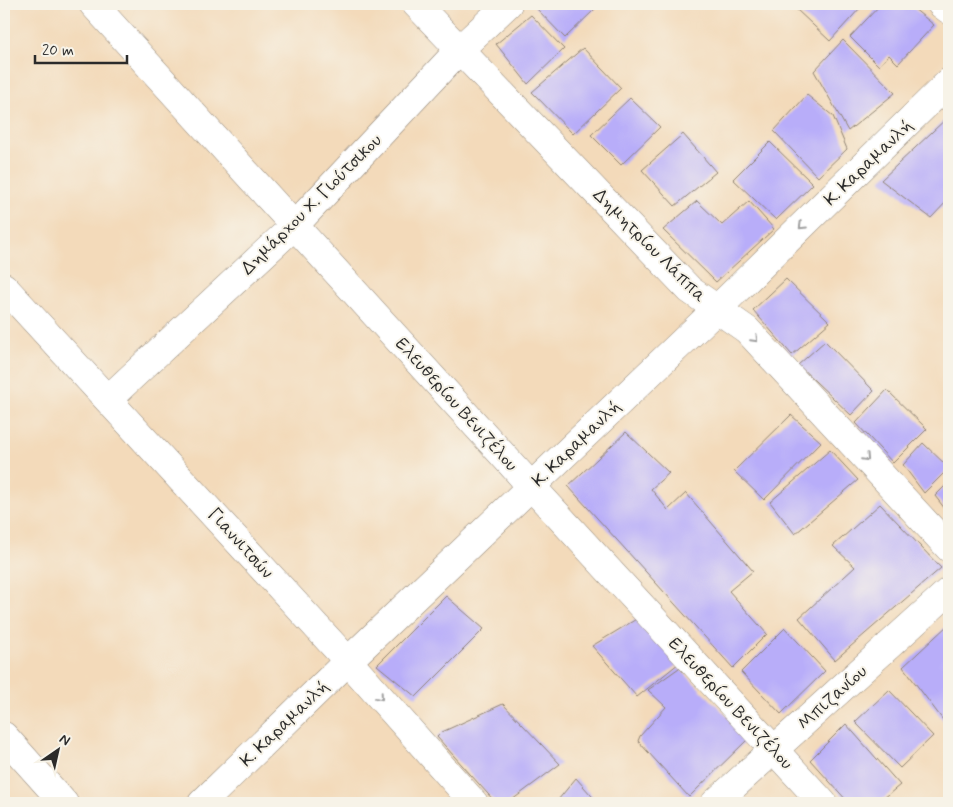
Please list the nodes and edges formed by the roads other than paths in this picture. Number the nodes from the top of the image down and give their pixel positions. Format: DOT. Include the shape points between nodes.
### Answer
graph roads {
  1 [pos="93,4"];
  2 [pos="416,4"];
  3 [pos="508,4"];
  4 [pos="941,4"];
  5 [pos="949,10"];
  6 [pos="460,49"];
  7 [pos="949,82"];
  8 [pos="295,225"];
  9 [pos="4,287"];
  10 [pos="717,310"];
  11 [pos="108,399"];
  12 [pos="531,486"];
  13 [pos="949,548"];
  14 [pos="949,591"];
  15 [pos="348,660"];
  16 [pos="4,736"];
  17 [pos="774,750"];
  18 [pos="64,803"];
  19 [pos="202,803"];
  20 [pos="474,803"];
  21 [pos="715,803"];
  22 [pos="823,803"];
  1 -- 8 [label="street, Ελευθερίου Βενιζέλου"];
  2 -- 6 [label="street, Δημητρίου Λάππα"];
  3 -- 6 [label="street, Δημάρχου Χ. Γιούτσικου"];
  4 -- 5 [label="street"];
  6 -- 8 [label="street, Δημάρχου Χ. Γιούτσικου"];
  6 -- 10 [label="street, Δημητρίου Λάππα" via="690,290"];
  7 -- 10 [label="street, Κ. Καραμανλή, one-way"];
  8 -- 11 [label="street, Δημάρχου Χ. Γιούτσικου"];
  8 -- 12 [label="street, Ελευθερίου Βενιζέλου"];
  9 -- 11 [label="street, Γιαννιτσών"];
  10 -- 12 [label="street, Κ. Καραμανλή"];
  10 -- 13 [label="street, Δημητρίου Λάππα, one-way" via="747,330"];
  11 -- 15 [label="street, Γιαννιτσών"];
  12 -- 15 [label="street, Κ. Καραμανλή"];
  12 -- 17 [label="street, Ελευθερίου Βενιζέλου"];
  14 -- 17 [label="street, Μπιζανίου"];
  15 -- 19 [label="street, Κ. Καραμανλή"];
  15 -- 20 [label="street, Γιαννιτσών, one-way"];
  16 -- 18 [label="street"];
  17 -- 21 [label="street, Μπιζανίου"];
  17 -- 22 [label="street, Ελευθερίου Βενιζέλου"];
}
